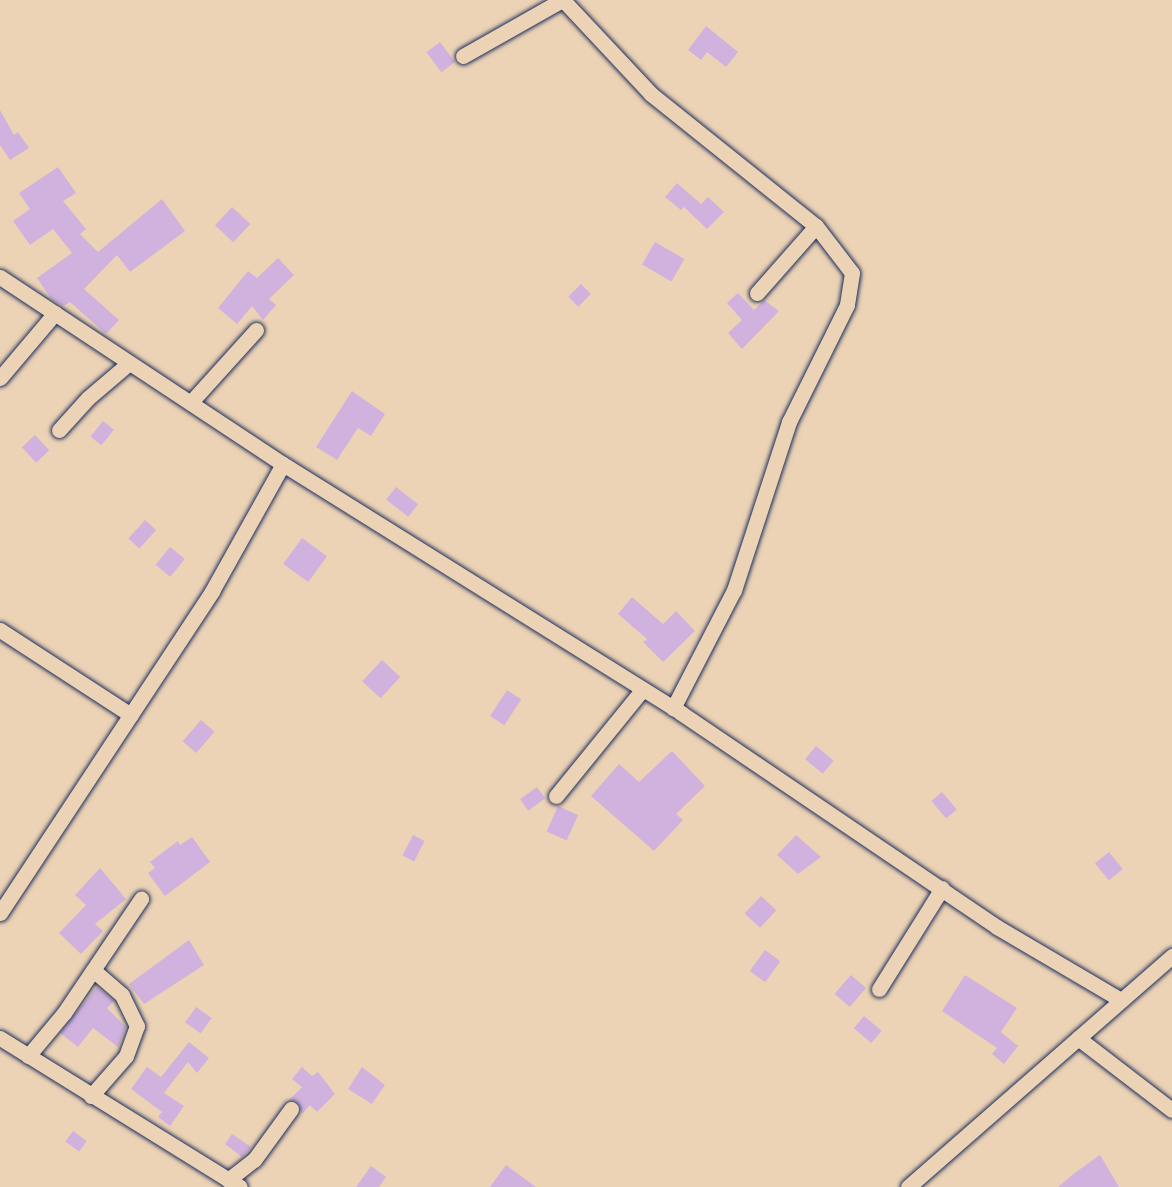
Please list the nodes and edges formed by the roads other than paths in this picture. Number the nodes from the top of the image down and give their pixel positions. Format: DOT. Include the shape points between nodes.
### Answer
graph roads {
  1 [pos="562,0"];
  2 [pos="464,56"];
  3 [pos="816,226"];
  4 [pos="0,277"];
  5 [pos="757,293"];
  6 [pos="55,313"];
  7 [pos="256,330"];
  8 [pos="129,363"];
  9 [pos="0,378"];
  10 [pos="191,402"];
  11 [pos="59,430"];
  12 [pos="283,464"];
  13 [pos="0,630"];
  14 [pos="642,690"];
  15 [pos="673,708"];
  16 [pos="131,715"];
  17 [pos="555,796"];
  18 [pos="942,888"];
  19 [pos="141,899"];
  20 [pos="0,913"];
  21 [pos="1172,956"];
  22 [pos="93,970"];
  23 [pos="879,989"];
  24 [pos="1119,999"];
  25 [pos="0,1038"];
  26 [pos="1078,1038"];
  27 [pos="28,1056"];
  28 [pos="91,1096"];
  29 [pos="291,1108"];
  30 [pos="1172,1110"];
  31 [pos="235,1185"];
  32 [pos="908,1187"];
  1 -- 2 [label="street"];
  1 -- 3 [label="street" via="651,94"];
  3 -- 5 [label="street"];
  3 -- 15 [label="street" via="847,263 854,285 789,422 734,590"];
  4 -- 6 [label="street"];
  6 -- 8 [label="street"];
  6 -- 9 [label="street"];
  7 -- 10 [label="street"];
  8 -- 10 [label="street"];
  8 -- 11 [label="street" via="93,392"];
  10 -- 12 [label="street"];
  12 -- 14 [label="street"];
  12 -- 16 [label="street" via="212,591"];
  13 -- 16 [label="street"];
  14 -- 15 [label="street"];
  14 -- 17 [label="street"];
  15 -- 18 [label="street"];
  16 -- 20 [label="street"];
  18 -- 23 [label="street"];
  18 -- 24 [label="street" via="997,927"];
  19 -- 22 [label="street"];
  21 -- 24 [label="street"];
  22 -- 27 [label="street"];
  22 -- 28 [label="street" via="122,995 137,1026 126,1056"];
  24 -- 26 [label="street"];
  25 -- 27 [label="street"];
  26 -- 30 [label="street"];
  26 -- 32 [label="street"];
  27 -- 28 [label="street"];
  28 -- 31 [label="street"];
  29 -- 31 [label="street"];
}
